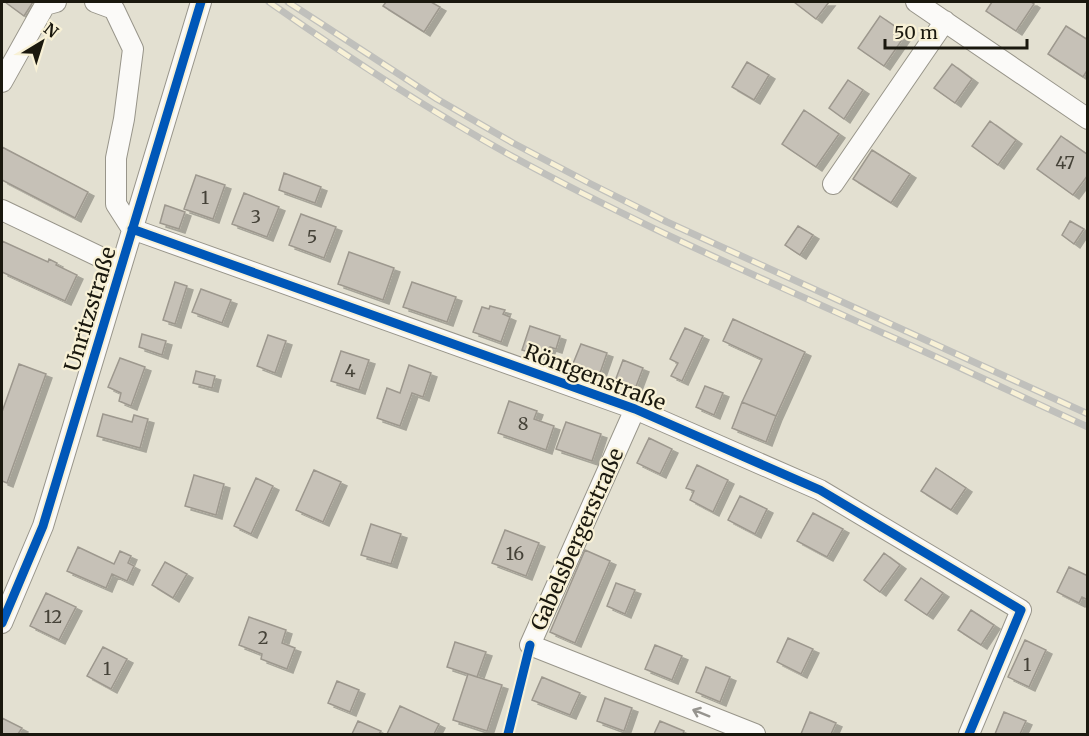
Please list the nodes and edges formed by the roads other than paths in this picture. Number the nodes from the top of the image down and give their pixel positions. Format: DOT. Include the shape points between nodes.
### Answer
graph roads {
  1 [pos="56,2"];
  2 [pos="95,2"];
  3 [pos="201,2"];
  4 [pos="916,2"];
  5 [pos="945,21"];
  6 [pos="2,82"];
  7 [pos="1088,119"];
  8 [pos="833,184"];
  9 [pos="2,210"];
  10 [pos="132,229"];
  11 [pos="121,267"];
  12 [pos="634,409"];
  13 [pos="2,623"];
  14 [pos="755,735"];
  15 [pos="969,735"];
  1 -- 6 [label="street" via="45,5"];
  2 -- 10 [label="street" via="114,9 133,49 116,158 116,204"];
  3 -- 10 [label="street, Unritzstraße"];
  4 -- 5 [label="street"];
  5 -- 7 [label="street"];
  5 -- 8 [label="street"];
  9 -- 11 [label="street"];
  10 -- 11 [label="street, Unritzstraße"];
  10 -- 12 [label="street, Röntgenstraße"];
  11 -- 13 [label="street, Unritzstraße" via="43,526"];
  14 -- 12 [label="street, Gabelsbergerstraße, one-way" via="530,645"];
  12 -- 15 [label="street, Röntgenstraße" via="820,490 1021,610"];
}
